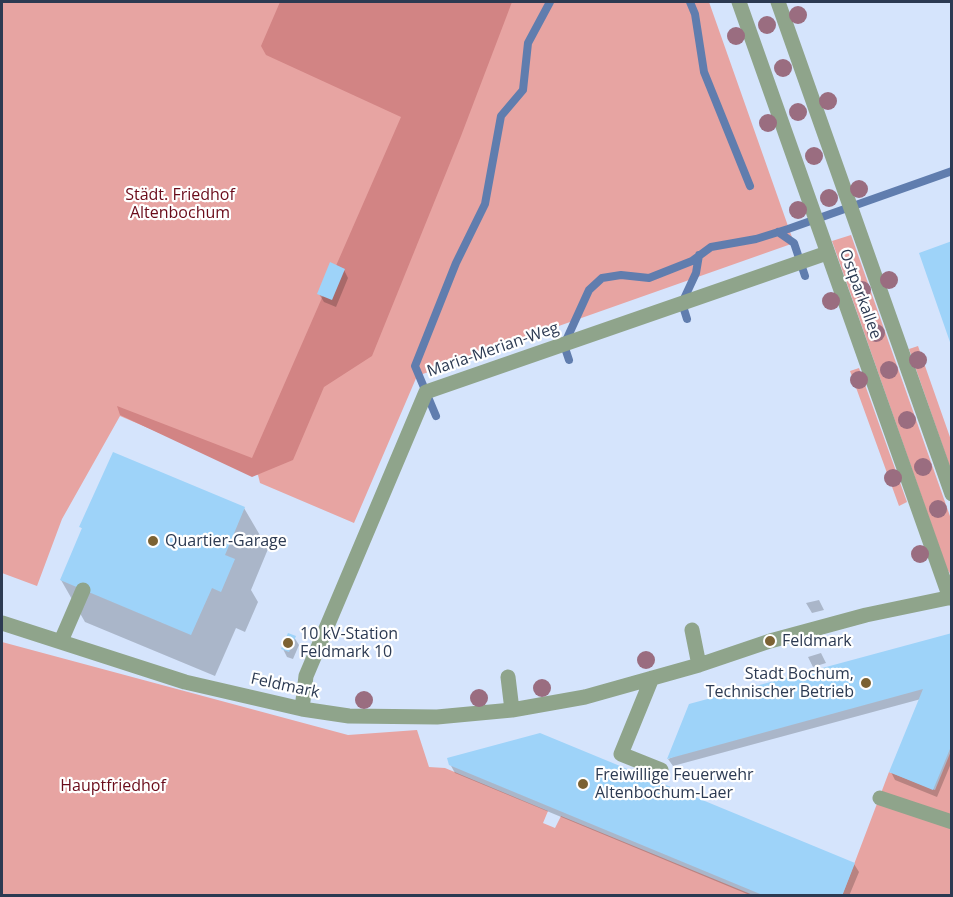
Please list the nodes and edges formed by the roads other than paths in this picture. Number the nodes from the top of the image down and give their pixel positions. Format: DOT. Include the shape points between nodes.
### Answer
graph roads {
  1 [pos="739,2"];
  2 [pos="778,2"];
  3 [pos="827,253"];
  4 [pos="951,494"];
  5 [pos="83,590"];
  6 [pos="950,598"];
  7 [pos="2,623"];
  8 [pos="692,630"];
  9 [pos="61,641"];
  10 [pos="699,664"];
  11 [pos="508,677"];
  12 [pos="652,678"];
  13 [pos="302,709"];
  14 [pos="512,710"];
  15 [pos="661,770"];
  16 [pos="880,798"];
  17 [pos="951,822"];
  1 -- 3 [label="street, Ostparkallee"];
  2 -- 4 [label="street, Ostparkallee"];
  3 -- 6 [label="street, Ostparkallee"];
  3 -- 13 [label="street, Maria-Merian-Weg" via="426,392 306,676"];
  5 -- 9 [label="street"];
  6 -- 10 [label="street, Feldmark" via="816,628"];
  7 -- 9 [label="street, Feldmark"];
  8 -- 10 [label="street"];
  9 -- 13 [label="street, Feldmark" via="185,682"];
  10 -- 12 [label="street, Feldmark"];
  11 -- 14 [label="street"];
  12 -- 14 [label="street, Feldmark" via="585,697"];
  12 -- 15 [label="street" via="621,754"];
  13 -- 14 [label="street, Feldmark" via="349,716 437,717"];
  16 -- 17 [label="street"];
}
